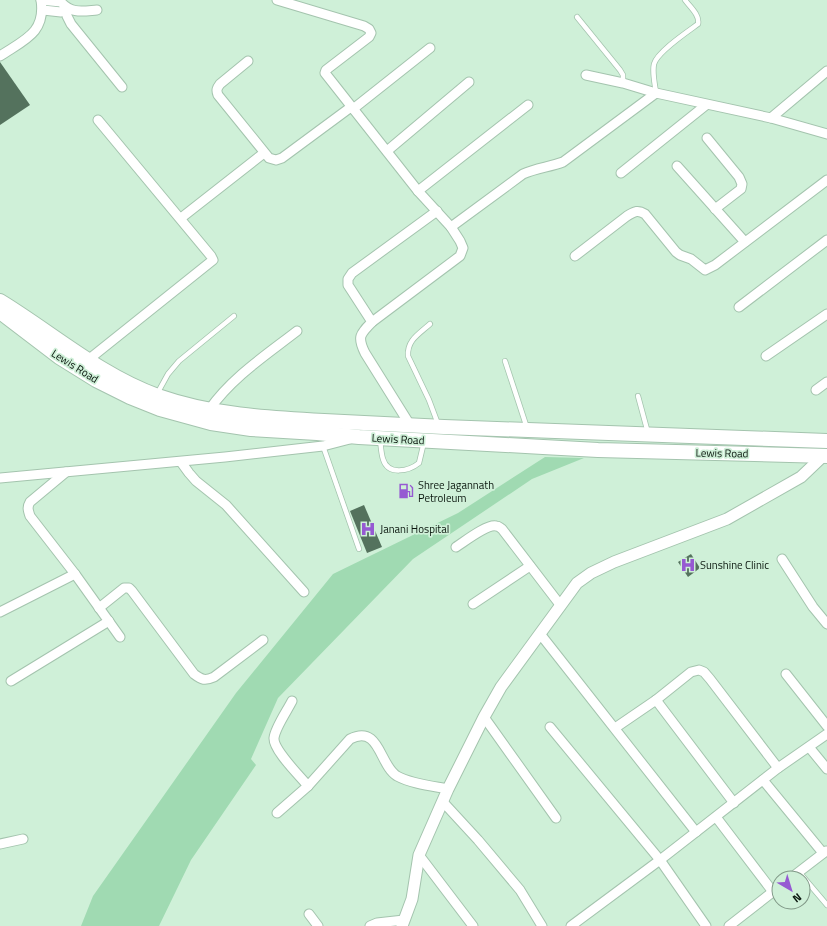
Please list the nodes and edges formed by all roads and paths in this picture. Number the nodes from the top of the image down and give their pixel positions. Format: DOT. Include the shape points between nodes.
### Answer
graph roads {
  1 [pos="41,0"];
  2 [pos="277,0"];
  3 [pos="685,0"];
  4 [pos="66,8"];
  5 [pos="43,10"];
  6 [pos="97,10"];
  7 [pos="577,17"];
  8 [pos="430,48"];
  9 [pos="0,56"];
  10 [pos="248,61"];
  11 [pos="586,75"];
  12 [pos="826,75"];
  13 [pos="469,82"];
  14 [pos="623,83"];
  15 [pos="122,87"];
  16 [pos="656,93"];
  17 [pos="706,104"];
  18 [pos="528,105"];
  19 [pos="352,108"];
  20 [pos="771,118"];
  21 [pos="98,120"];
  22 [pos="827,134"];
  23 [pos="707,138"];
  24 [pos="387,152"];
  25 [pos="264,153"];
  26 [pos="677,166"];
  27 [pos="621,173"];
  28 [pos="827,180"];
  29 [pos="418,190"];
  30 [pos="715,209"];
  31 [pos="437,211"];
  32 [pos="181,218"];
  33 [pos="451,227"];
  34 [pos="827,240"];
  35 [pos="745,242"];
  36 [pos="575,256"];
  37 [pos="0,301"];
  38 [pos="739,307"];
  39 [pos="0,312"];
  40 [pos="827,314"];
  41 [pos="234,316"];
  42 [pos="372,322"];
  43 [pos="430,324"];
  44 [pos="297,331"];
  45 [pos="766,356"];
  46 [pos="88,360"];
  47 [pos="504,361"];
  48 [pos="827,382"];
  49 [pos="816,390"];
  50 [pos="156,395"];
  51 [pos="638,396"];
  52 [pos="209,410"];
  53 [pos="382,424"];
  54 [pos="410,425"];
  55 [pos="432,426"];
  56 [pos="528,430"];
  57 [pos="649,435"];
  58 [pos="359,437"];
  59 [pos="380,438"];
  60 [pos="759,439"];
  61 [pos="424,440"];
  62 [pos="827,441"];
  63 [pos="323,446"];
  64 [pos="760,454"];
  65 [pos="825,456"];
  66 [pos="182,462"];
  67 [pos="66,472"];
  68 [pos="0,478"];
  69 [pos="456,547"];
  70 [pos="359,549"];
  71 [pos="782,559"];
  72 [pos="530,566"];
  73 [pos="75,574"];
  74 [pos="304,592"];
  75 [pos="473,604"];
  76 [pos="561,606"];
  77 [pos="100,608"];
  78 [pos="0,612"];
  79 [pos="109,621"];
  80 [pos="827,624"];
  81 [pos="541,635"];
  82 [pos="120,637"];
  83 [pos="263,640"];
  84 [pos="786,674"];
  85 [pos="11,682"];
  86 [pos="656,700"];
  87 [pos="292,701"];
  88 [pos="484,717"];
  89 [pos="827,726"];
  90 [pos="550,727"];
  91 [pos="615,728"];
  92 [pos="827,734"];
  93 [pos="810,747"];
  94 [pos="778,768"];
  95 [pos="827,769"];
  96 [pos="763,780"];
  97 [pos="308,786"];
  98 [pos="448,789"];
  99 [pos="443,802"];
  100 [pos="734,803"];
  101 [pos="277,813"];
  102 [pos="716,816"];
  103 [pos="556,818"];
  104 [pos="696,832"];
  105 [pos="23,839"];
  106 [pos="0,844"];
  107 [pos="825,852"];
  108 [pos="419,855"];
  109 [pos="660,860"];
  110 [pos="802,870"];
  111 [pos="771,884"];
  112 [pos="811,886"];
  113 [pos="771,894"];
  114 [pos="827,905"];
  115 [pos="310,914"];
  116 [pos="403,923"];
  117 [pos="731,925"];
  118 [pos="318,926"];
  119 [pos="370,926"];
  120 [pos="473,926"];
  121 [pos="542,926"];
  122 [pos="571,926"];
  123 [pos="706,926"];
  1 -- 4 [label="street" via="61,2"];
  1 -- 5 [label="street"];
  2 -- 19 [label="street" via="369,29 369,37 325,73"];
  3 -- 16 [label="lane" via="697,16 698,24 662,52 654,62"];
  4 -- 5 [label="street" via="61,12"];
  4 -- 6 [label="street" via="75,12"];
  4 -- 15 [label="street" via="71,24"];
  5 -- 9 [label="street" via="42,20 36,30"];
  7 -- 14 [label="lane" via="620,70"];
  8 -- 19 [label="street"];
  10 -- 25 [label="street" via="220,84 217,91"];
  11 -- 14 [label="street"];
  12 -- 20 [label="street"];
  13 -- 24 [label="street"];
  14 -- 16 [label="street"];
  16 -- 17 [label="street"];
  16 -- 33 [label="street" via="563,162 523,174"];
  17 -- 20 [label="street"];
  17 -- 27 [label="street"];
  18 -- 29 [label="street"];
  19 -- 24 [label="street"];
  19 -- 25 [label="street" via="282,158 276,160"];
  20 -- 22 [label="street"];
  21 -- 32 [label="street"];
  23 -- 30 [label="street" via="742,184 741,189"];
  24 -- 29 [label="street"];
  25 -- 32 [label="street"];
  26 -- 30 [label="street"];
  28 -- 35 [label="street"];
  29 -- 31 [label="street"];
  30 -- 35 [label="street"];
  31 -- 33 [label="street"];
  31 -- 42 [label="street" via="352,273 348,279 348,285"];
  32 -- 46 [label="street" via="211,256 212,262"];
  33 -- 42 [label="street" via="463,248 460,256"];
  34 -- 38 [label="street"];
  35 -- 36 [label="street" via="705,270 676,252 645,214 635,211"];
  37 -- 46 [label="main road, Lewis Road"];
  39 -- 58 [label="main road, Lewis Road" via="59,357 90,376 160,409 211,423 251,429"];
  40 -- 45 [label="street"];
  41 -- 50 [label="lane" via="179,360"];
  42 -- 54 [label="street" via="362,332 361,346"];
  43 -- 55 [label="lane" via="411,340 407,348 408,356 429,400"];
  44 -- 52 [label="street" via="238,378"];
  46 -- 50 [label="main road, Lewis Road" via="134,386"];
  47 -- 56 [label="lane"];
  48 -- 49 [label="street"];
  50 -- 52 [label="main road, Lewis Road"];
  51 -- 57 [label="lane"];
  52 -- 53 [label="main road, Lewis Road" via="249,417"];
  53 -- 54 [label="main road, Lewis Road"];
  53 -- 59 [label="lane"];
  54 -- 55 [label="main road, Lewis Road"];
  55 -- 56 [label="main road, Lewis Road"];
  55 -- 61 [label="lane"];
  56 -- 57 [label="main road, Lewis Road"];
  57 -- 60 [label="main road, Lewis Road"];
  58 -- 59 [label="main road, Lewis Road"];
  58 -- 63 [label="street"];
  59 -- 61 [label="main road, Lewis Road"];
  59 -- 61 [label="lane" via="383,461 389,468 396,470 406,470 419,463"];
  60 -- 62 [label="main road, Lewis Road"];
  60 -- 64 [label="main road"];
  61 -- 64 [label="main road, Lewis Road" via="598,450"];
  63 -- 66 [label="street"];
  63 -- 70 [label="lane"];
  64 -- 65 [label="main road, Lewis Road"];
  65 -- 76 [label="street" via="801,477 727,519 591,573 578,583"];
  66 -- 67 [label="street"];
  66 -- 74 [label="street" via="196,481 226,505"];
  67 -- 68 [label="street"];
  67 -- 73 [label="street" via="30,502 28,510"];
  69 -- 72 [label="street" via="492,526 498,526"];
  71 -- 80 [label="street"];
  72 -- 75 [label="street"];
  72 -- 76 [label="street"];
  73 -- 77 [label="street"];
  73 -- 78 [label="street"];
  76 -- 81 [label="street"];
  77 -- 79 [label="street"];
  77 -- 83 [label="street" via="124,588 128,588 194,674 202,679 214,677"];
  79 -- 82 [label="street"];
  79 -- 85 [label="street"];
  81 -- 88 [label="street" via="501,688"];
  81 -- 91 [label="street"];
  84 -- 89 [label="street"];
  86 -- 91 [label="street"];
  86 -- 94 [label="street" via="691,672 704,672"];
  86 -- 100 [label="street"];
  87 -- 97 [label="street" via="275,733 274,742"];
  88 -- 98 [label="street"];
  88 -- 103 [label="street"];
  90 -- 109 [label="street"];
  91 -- 104 [label="street"];
  92 -- 93 [label="street"];
  93 -- 94 [label="street"];
  93 -- 95 [label="street"];
  94 -- 96 [label="street"];
  96 -- 100 [label="street"];
  96 -- 107 [label="street"];
  97 -- 98 [label="street" via="350,739 358,735 366,736 375,743 395,774 404,779"];
  97 -- 101 [label="street"];
  98 -- 99 [label="street"];
  99 -- 108 [label="street"];
  99 -- 121 [label="street" via="520,890"];
  100 -- 102 [label="street"];
  102 -- 104 [label="street"];
  102 -- 111 [label="street"];
  104 -- 109 [label="street"];
  105 -- 106 [label="street"];
  107 -- 110 [label="street"];
  108 -- 116 [label="street" via="412,899"];
  108 -- 120 [label="street"];
  109 -- 122 [label="street"];
  109 -- 123 [label="street"];
  112 -- 114 [label="lane"];
  113 -- 117 [label="street"];
  115 -- 118 [label="street"];
  116 -- 119 [label="street" via="377,923"];
}
